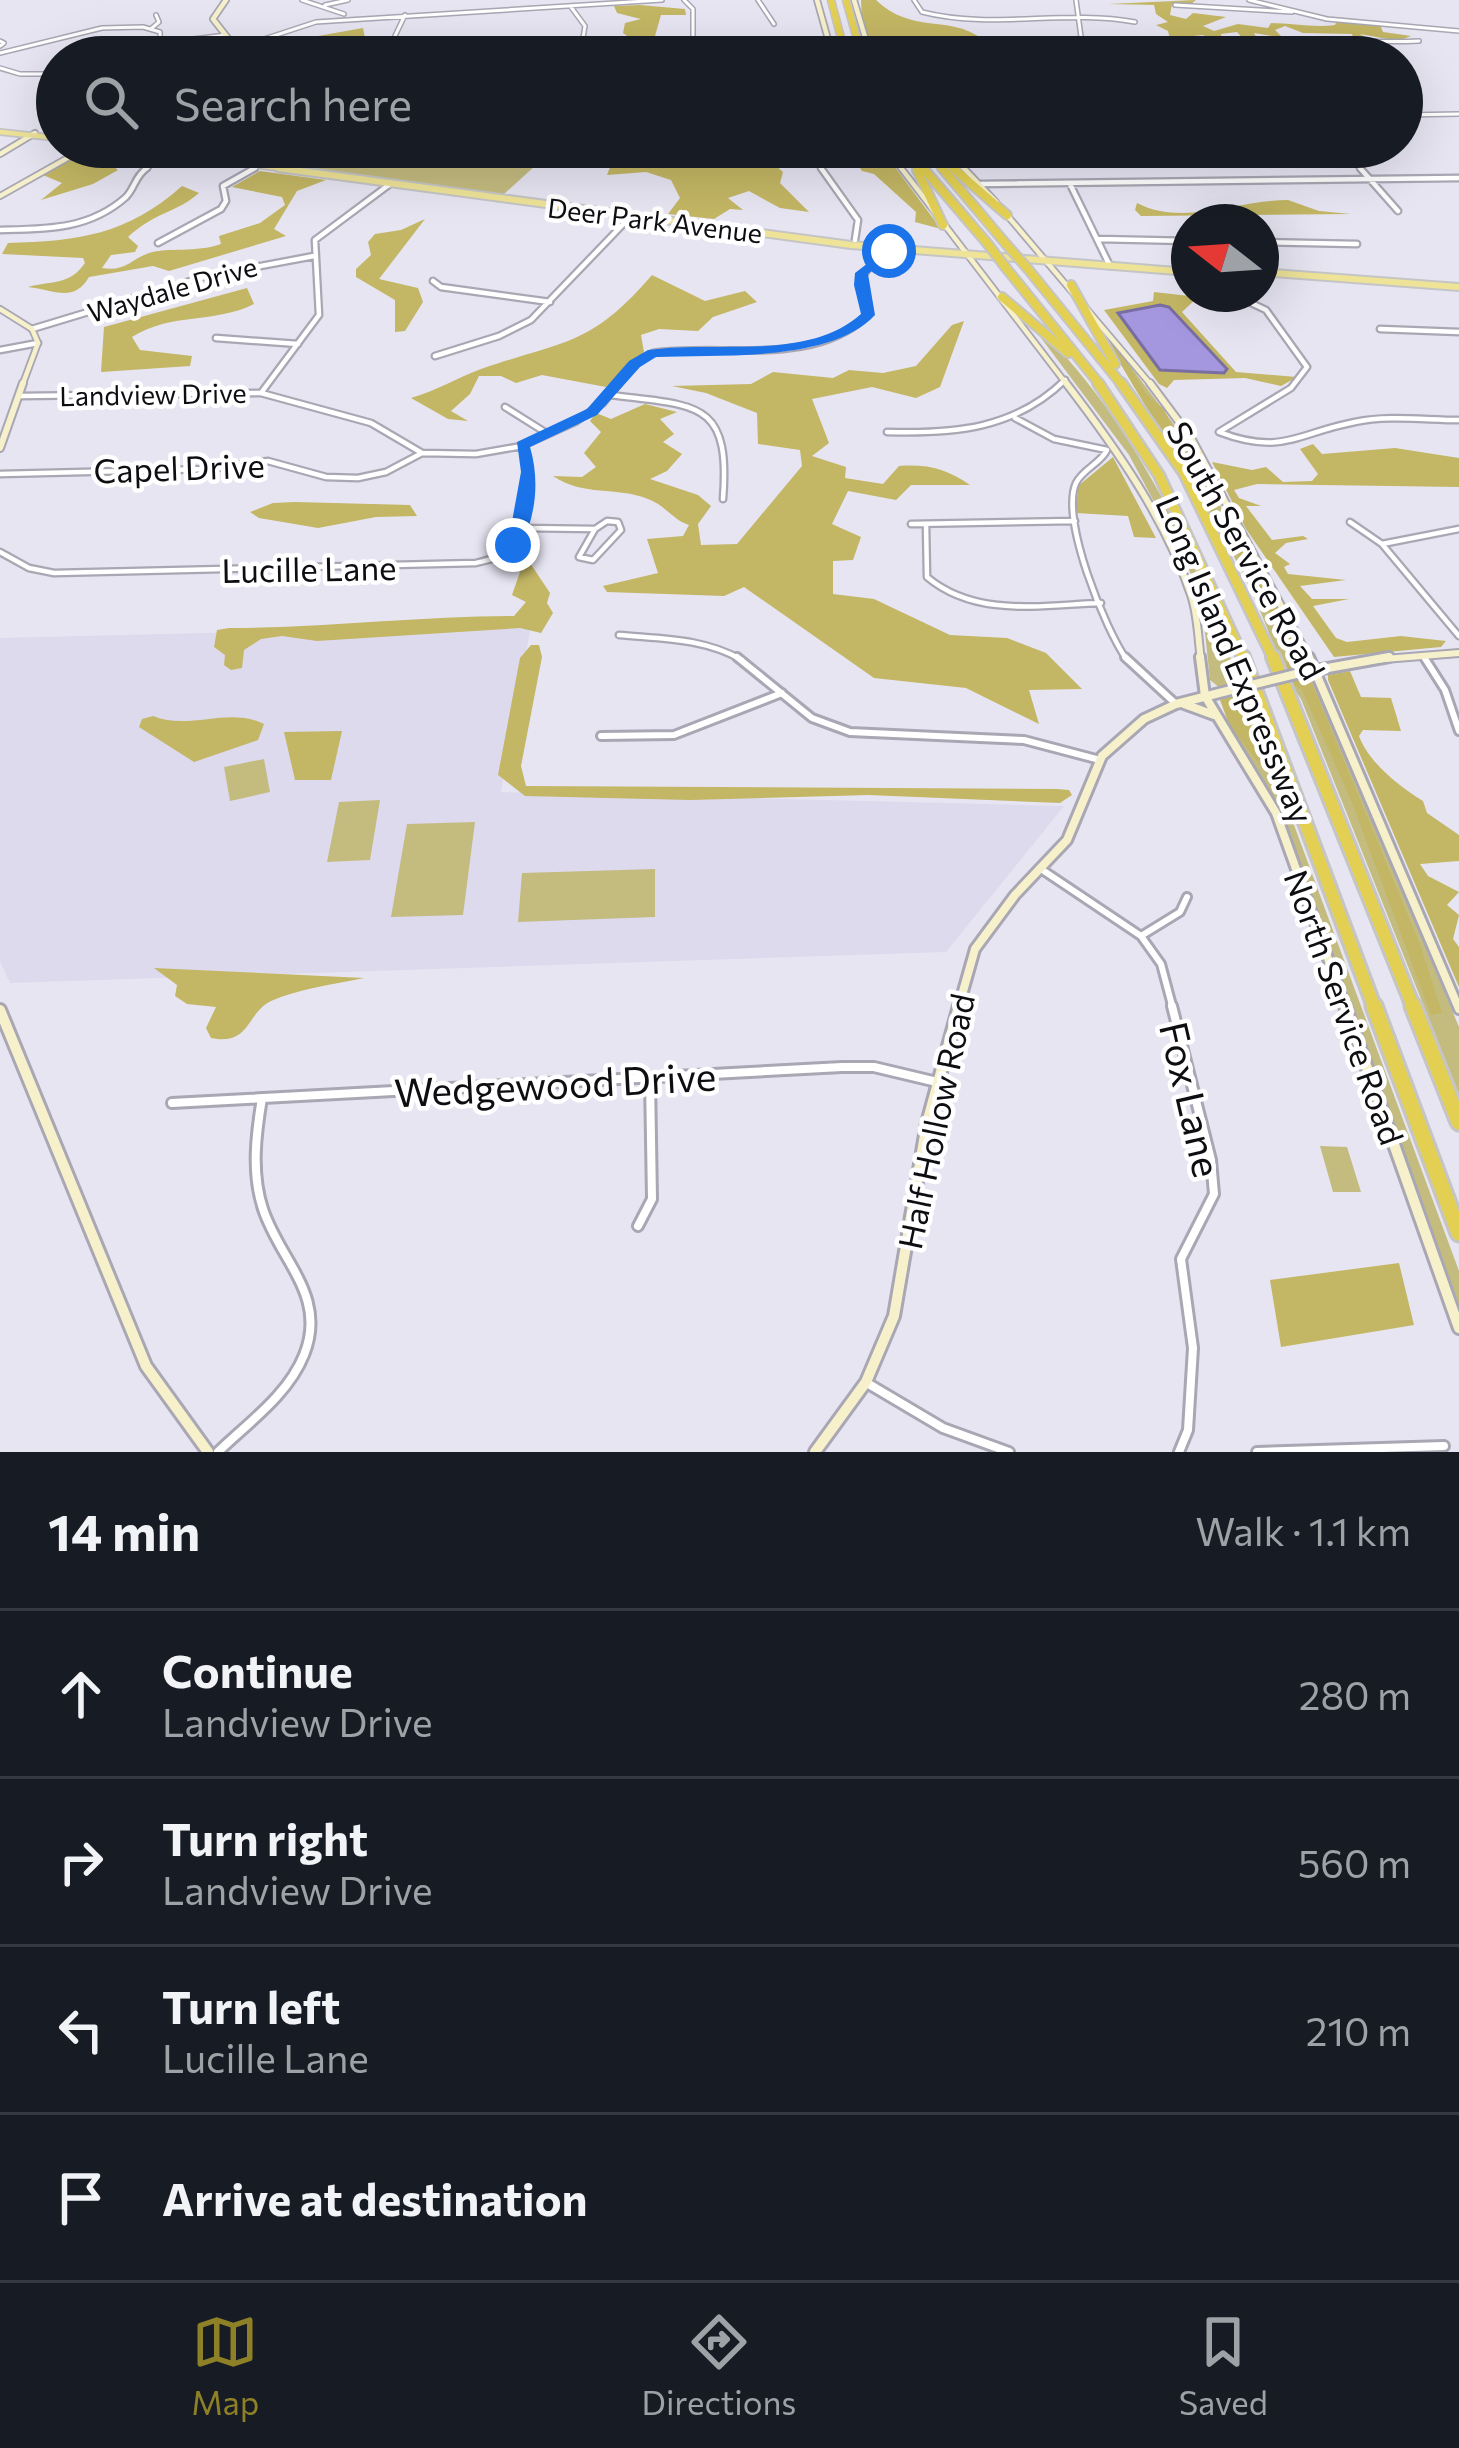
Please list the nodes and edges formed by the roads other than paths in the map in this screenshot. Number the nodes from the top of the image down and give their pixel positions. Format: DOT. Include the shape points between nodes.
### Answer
graph roads {
  1 [pos="226,0"];
  2 [pos="302,0"];
  3 [pos="348,0"];
  4 [pos="662,0"];
  5 [pos="684,0"];
  6 [pos="758,0"];
  7 [pos="817,0"];
  8 [pos="831,0"];
  9 [pos="850,0"];
  10 [pos="914,0"];
  11 [pos="1076,0"];
  12 [pos="1249,0"];
  13 [pos="593,3"];
  14 [pos="325,5"];
  15 [pos="1175,5"];
  16 [pos="572,7"];
  17 [pos="1296,11"];
  18 [pos="156,15"];
  19 [pos="351,15"];
  20 [pos="405,15"];
  21 [pos="1079,18"];
  22 [pos="1135,22"];
  23 [pos="775,24"];
  24 [pos="152,28"];
  25 [pos="1459,31"];
  26 [pos="226,35"];
  27 [pos="58,36"];
  28 [pos="160,36"];
  29 [pos="218,36"];
  30 [pos="274,36"];
  31 [pos="395,36"];
  32 [pos="584,36"];
  33 [pos="693,36"];
  34 [pos="826,36"];
  35 [pos="840,36"];
  36 [pos="860,36"];
  37 [pos="1081,36"];
  38 [pos="36,40"];
  39 [pos="0,47"];
  40 [pos="1,70"];
  41 [pos="36,72"];
  42 [pos="1459,114"];
  43 [pos="1423,115"];
  44 [pos="0,130"];
  45 [pos="33,134"];
  46 [pos="36,134"];
  47 [pos="0,154"];
  48 [pos="50,168"];
  49 [pos="147,168"];
  50 [pos="254,168"];
  51 [pos="264,168"];
  52 [pos="293,168"];
  53 [pos="821,168"];
  54 [pos="901,168"];
  55 [pos="917,168"];
  56 [pos="921,168"];
  57 [pos="944,168"];
  58 [pos="952,168"];
  59 [pos="965,168"];
  60 [pos="1360,168"];
  61 [pos="1459,178"];
  62 [pos="1369,179"];
  63 [pos="391,183"];
  64 [pos="981,184"];
  65 [pos="1070,184"];
  66 [pos="0,196"];
  67 [pos="1398,211"];
  68 [pos="632,215"];
  69 [pos="1007,215"];
  70 [pos="944,225"];
  71 [pos="0,230"];
  72 [pos="1098,239"];
  73 [pos="855,240"];
  74 [pos="1171,241"];
  75 [pos="1279,242"];
  76 [pos="158,243"];
  77 [pos="1358,244"];
  78 [pos="890,249"];
  79 [pos="964,252"];
  80 [pos="314,256"];
  81 [pos="1044,258"];
  82 [pos="1109,264"];
  83 [pos="1171,268"];
  84 [pos="1279,276"];
  85 [pos="434,281"];
  86 [pos="1071,285"];
  87 [pos="1459,289"];
  88 [pos="1001,297"];
  89 [pos="550,302"];
  90 [pos="0,309"];
  91 [pos="1267,312"];
  92 [pos="1380,328"];
  93 [pos="32,329"];
  94 [pos="1459,332"];
  95 [pos="216,338"];
  96 [pos="38,344"];
  97 [pos="298,344"];
  98 [pos="0,350"];
  99 [pos="435,356"];
  100 [pos="1065,380"];
  101 [pos="1122,384"];
  102 [pos="261,393"];
  103 [pos="610,395"];
  104 [pos="21,396"];
  105 [pos="1111,400"];
  106 [pos="505,407"];
  107 [pos="1015,418"];
  108 [pos="1459,420"];
  109 [pos="887,433"];
  110 [pos="548,434"];
  111 [pos="522,446"];
  112 [pos="0,448"];
  113 [pos="422,453"];
  114 [pos="0,474"];
  115 [pos="723,499"];
  116 [pos="1075,521"];
  117 [pos="1350,522"];
  118 [pos="911,524"];
  119 [pos="926,524"];
  120 [pos="521,528"];
  121 [pos="595,529"];
  122 [pos="1459,529"];
  123 [pos="1382,544"];
  124 [pos="0,552"];
  125 [pos="1101,603"];
  126 [pos="619,635"];
  127 [pos="1459,636"];
  128 [pos="1459,653"];
  129 [pos="1423,656"];
  130 [pos="1315,669"];
  131 [pos="782,693"];
  132 [pos="1205,696"];
  133 [pos="1176,704"];
  134 [pos="1217,716"];
  135 [pos="1459,731"];
  136 [pos="601,736"];
  137 [pos="1100,760"];
  138 [pos="1040,869"];
  139 [pos="1187,897"];
  140 [pos="1141,936"];
  141 [pos="1459,1009"];
  142 [pos="0,1010"];
  143 [pos="650,1078"];
  144 [pos="937,1082"];
  145 [pos="262,1098"];
  146 [pos="172,1103"];
  147 [pos="1459,1122"];
  148 [pos="638,1226"];
  149 [pos="1459,1233"];
  150 [pos="1459,1328"];
  151 [pos="866,1382"];
  152 [pos="1444,1446"];
  153 [pos="1289,1451"];
  154 [pos="208,1452"];
  155 [pos="218,1452"];
  156 [pos="815,1452"];
  157 [pos="1009,1452"];
  158 [pos="1179,1452"];
  159 [pos="1257,1452"];
  1 -- 26 [label="main road" via="213,19"];
  2 -- 14 [label="street"];
  3 -- 14 [label="street"];
  4 -- 13 [label="street"];
  5 -- 33 [label="street" via="693,9"];
  6 -- 23 [label="street"];
  7 -- 34 [label="main road"];
  8 -- 35 [label="highway"];
  9 -- 36 [label="highway"];
  10 -- 21 [label="street" via="918,10 942,18"];
  11 -- 21 [label="street"];
  12 -- 17 [label="street"];
  13 -- 16 [label="street"];
  14 -- 19 [label="street"];
  15 -- 17 [label="street"];
  16 -- 20 [label="street"];
  16 -- 32 [label="street"];
  17 -- 25 [label="street"];
  18 -- 24 [label="street"];
  19 -- 20 [label="street"];
  19 -- 30 [label="street"];
  20 -- 31 [label="street"];
  21 -- 22 [label="street"];
  21 -- 37 [label="street"];
  24 -- 27 [label="street"];
  24 -- 28 [label="street"];
  26 -- 29 [label="street"];
  38 -- 39 [label="street"];
  40 -- 41 [label="street"];
  42 -- 43 [label="street"];
  44 -- 45 [label="main road"];
  45 -- 46 [label="main road"];
  45 -- 47 [label="main road"];
  48 -- 66 [label="main road"];
  49 -- 71 [label="street" via="129,195 87,222"];
  50 -- 76 [label="street" via="223,186 220,209"];
  51 -- 63 [label="main road, Deer Park Avenue"];
  52 -- 63 [label="main road, Deer Park Avenue"];
  53 -- 73 [label="street" via="858,220"];
  54 -- 70 [label="main road, North Service Road"];
  55 -- 70 [label="highway"];
  56 -- 105 [label="highway, Long Island Expressway, bridge"];
  57 -- 101 [label="highway, Long Island Expressway, bridge"];
  58 -- 69 [label="highway"];
  59 -- 64 [label="main road, South Service Road"];
  60 -- 62 [label="street"];
  61 -- 62 [label="street"];
  62 -- 65 [label="street"];
  62 -- 67 [label="street"];
  63 -- 68 [label="main road, Deer Park Avenue"];
  63 -- 80 [label="street" via="319,235"];
  64 -- 65 [label="street"];
  64 -- 69 [label="main road, South Service Road"];
  65 -- 72 [label="street"];
  68 -- 73 [label="main road, Deer Park Avenue"];
  68 -- 78 [label="main road, Deer Park Avenue"];
  68 -- 89 [label="street"];
  69 -- 81 [label="main road, South Service Road"];
  70 -- 79 [label="main road, North Service Road"];
  72 -- 74 [label="street"];
  72 -- 82 [label="street"];
  73 -- 79 [label="main road, Deer Park Avenue"];
  75 -- 77 [label="street"];
  78 -- 79 [label="main road, Deer Park Avenue"];
  78 -- 103 [label="street" via="862,273 868,315 850,331 794,346 653,353"];
  79 -- 81 [label="main road, Deer Park Avenue"];
  79 -- 88 [label="main road, North Service Road"];
  80 -- 93 [label="street, Waydale Drive" via="236,266"];
  80 -- 97 [label="street" via="319,315"];
  81 -- 82 [label="main road, Deer Park Avenue"];
  81 -- 86 [label="main road, South Service Road"];
  82 -- 83 [label="main road, Deer Park Avenue"];
  84 -- 87 [label="main road"];
  85 -- 89 [label="street"];
  86 -- 101 [label="highway"];
  86 -- 130 [label="main road, South Service Road" via="1191,438"];
  88 -- 100 [label="main road, North Service Road"];
  88 -- 105 [label="highway"];
  89 -- 99 [label="street" via="513,331"];
  90 -- 93 [label="main road"];
  91 -- 108 [label="street" via="1306,367 1291,388 1219,432 1286,444 1357,421"];
  92 -- 94 [label="street"];
  93 -- 96 [label="main road"];
  95 -- 97 [label="street"];
  96 -- 98 [label="street"];
  96 -- 104 [label="main road"];
  97 -- 102 [label="street"];
  100 -- 107 [label="street"];
  100 -- 132 [label="main road, North Service Road" via="1117,450 1173,551 1193,599"];
  101 -- 147 [label="highway, Long Island Expressway" via="1184,473 1249,603"];
  102 -- 104 [label="street, Landview Drive"];
  102 -- 113 [label="street, Landview Drive" via="371,423"];
  103 -- 110 [label="street"];
  103 -- 115 [label="street" via="710,420 724,442"];
  104 -- 112 [label="main road"];
  105 -- 149 [label="highway, Long Island Expressway" via="1179,514 1237,642"];
  106 -- 110 [label="street"];
  107 -- 109 [label="street" via="963,431"];
  107 -- 116 [label="street" via="1054,439 1107,450 1077,481"];
  110 -- 111 [label="street"];
  111 -- 113 [label="street"];
  111 -- 120 [label="street" via="530,461"];
  113 -- 114 [label="street, Capel Drive" via="358,478 268,461"];
  116 -- 119 [label="street"];
  116 -- 125 [label="street"];
  117 -- 123 [label="street"];
  118 -- 119 [label="street"];
  119 -- 125 [label="street" via="927,577 950,594 976,602"];
  120 -- 121 [label="street"];
  120 -- 124 [label="street, Lucille Lane" via="504,553 459,565 55,573"];
  121 -- 121 [label="street" via="608,521 622,526 600,557 584,561 580,552"];
  122 -- 123 [label="street"];
  123 -- 127 [label="street"];
  125 -- 133 [label="street" via="1123,656"];
  126 -- 131 [label="street" via="723,649"];
  128 -- 129 [label="main road, Half Hollow Road"];
  129 -- 130 [label="main road, Half Hollow Road"];
  129 -- 135 [label="street"];
  130 -- 132 [label="main road, Half Hollow Road, bridge"];
  130 -- 141 [label="main road, South Service Road"];
  131 -- 136 [label="street" via="674,735"];
  131 -- 137 [label="street" via="812,718 850,732 1024,740"];
  132 -- 133 [label="main road, Half Hollow Road"];
  132 -- 134 [label="main road, North Service Road"];
  133 -- 134 [label="main road"];
  133 -- 137 [label="main road, Half Hollow Road" via="1144,719"];
  134 -- 150 [label="main road, North Service Road" via="1276,813"];
  137 -- 138 [label="main road, Half Hollow Road" via="1067,840"];
  138 -- 140 [label="street"];
  138 -- 144 [label="main road, Half Hollow Road" via="976,950"];
  139 -- 140 [label="street" via="1180,912"];
  140 -- 158 [label="street, Fox Lane" via="1161,964 1214,1194 1181,1259 1193,1348 1189,1430"];
  142 -- 154 [label="main road" via="146,1366"];
  143 -- 144 [label="street, Wedgewood Drive" via="874,1066"];
  143 -- 145 [label="street, Wedgewood Drive"];
  143 -- 148 [label="street" via="652,1199"];
  144 -- 151 [label="main road, Half Hollow Road" via="894,1316"];
  145 -- 146 [label="street, Wedgewood Drive"];
  145 -- 155 [label="street" via="261,1204 306,1287 312,1333 288,1382"];
  151 -- 156 [label="main road, Half Hollow Road"];
  151 -- 157 [label="street" via="944,1428"];
  152 -- 153 [label="street"];
  153 -- 159 [label="street"];
}
